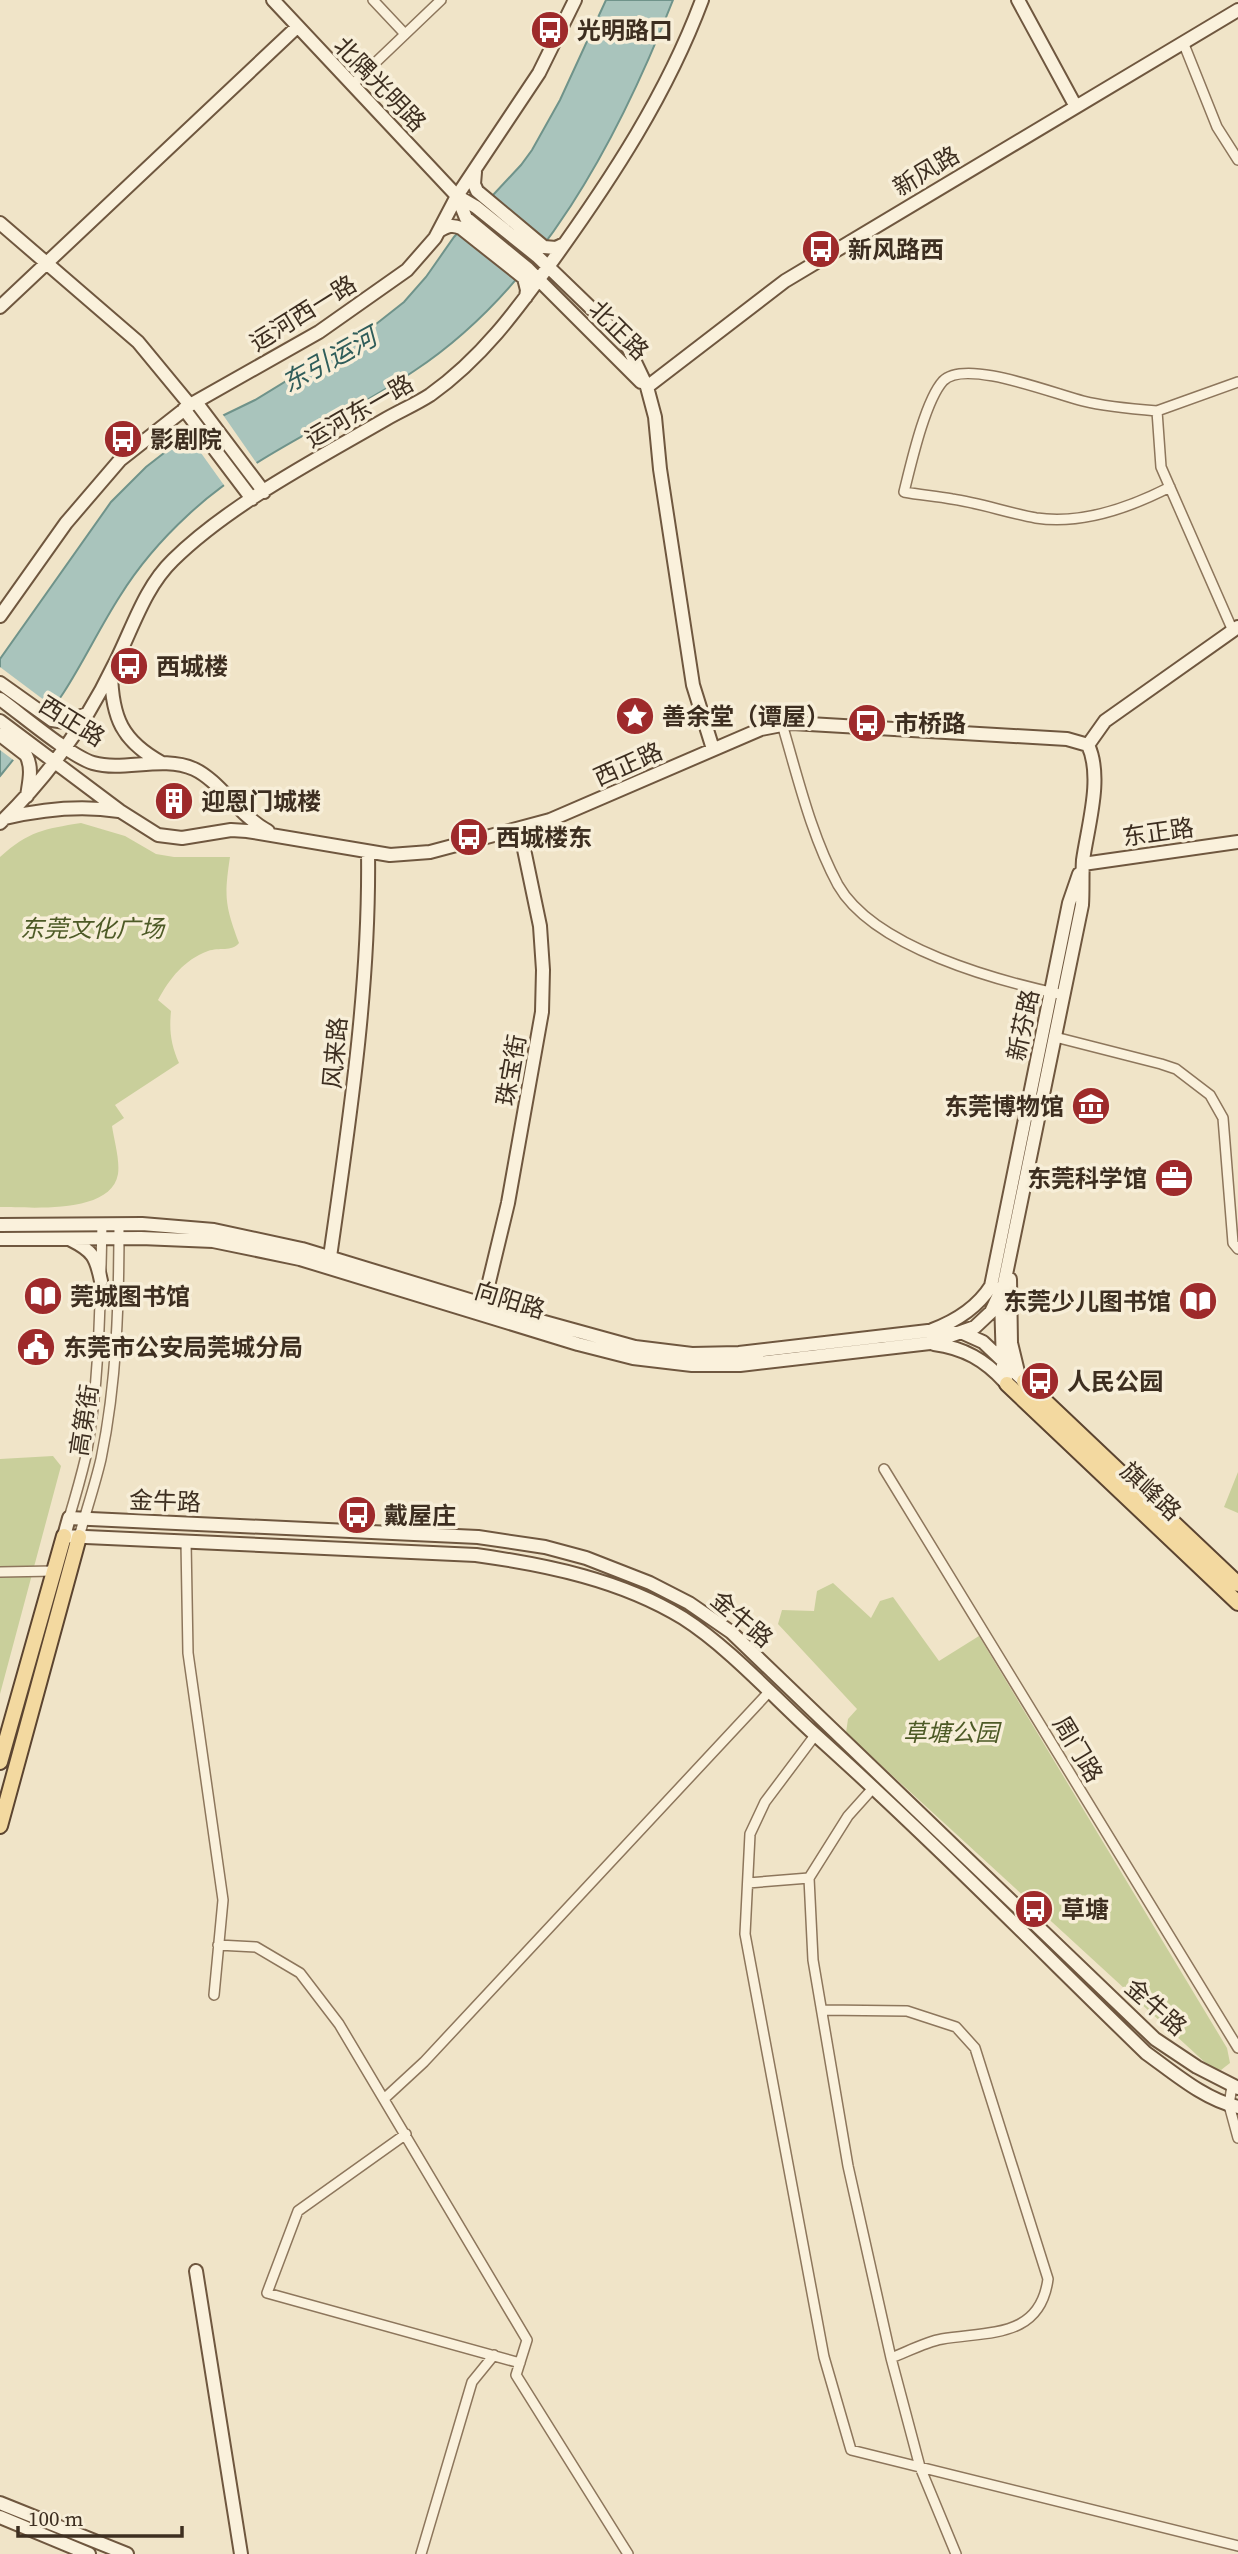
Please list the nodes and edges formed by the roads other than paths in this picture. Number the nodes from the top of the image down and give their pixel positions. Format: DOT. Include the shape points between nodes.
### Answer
graph roads {
  1 [pos="273,0"];
  2 [pos="373,0"];
  3 [pos="441,0"];
  4 [pos="575,0"];
  5 [pos="702,0"];
  6 [pos="1018,0"];
  7 [pos="1238,9"];
  8 [pos="297,27"];
  9 [pos="405,34"];
  10 [pos="1183,42"];
  11 [pos="352,85"];
  12 [pos="1075,105"];
  13 [pos="1238,160"];
  14 [pos="475,172"];
  15 [pos="457,196"];
  16 [pos="480,203"];
  17 [pos="0,223"];
  18 [pos="464,223"];
  19 [pos="439,231"];
  20 [pos="564,244"];
  21 [pos="540,252"];
  22 [pos="46,264"];
  23 [pos="548,267"];
  24 [pos="526,274"];
  25 [pos="539,280"];
  26 [pos="525,297"];
  27 [pos="0,307"];
  28 [pos="1238,382"];
  29 [pos="647,387"];
  30 [pos="192,408"];
  31 [pos="1157,411"];
  32 [pos="1170,487"];
  33 [pos="264,492"];
  34 [pos="252,499"];
  35 [pos="0,616"];
  36 [pos="1235,629"];
  37 [pos="111,672"];
  38 [pos="0,682"];
  39 [pos="0,698"];
  40 [pos="89,713"];
  41 [pos="0,721"];
  42 [pos="782,724"];
  43 [pos="0,735"];
  44 [pos="1088,745"];
  45 [pos="66,747"];
  46 [pos="713,749"];
  47 [pos="29,750"];
  48 [pos="56,762"];
  49 [pos="163,763"];
  50 [pos="27,796"];
  51 [pos="120,811"];
  52 [pos="2,820"];
  53 [pos="520,830"];
  54 [pos="271,833"];
  55 [pos="1238,842"];
  56 [pos="368,852"];
  57 [pos="1083,864"];
  58 [pos="1057,993"];
  59 [pos="1055,1037"];
  60 [pos="102,1224"];
  61 [pos="119,1224"];
  62 [pos="0,1225"];
  63 [pos="1007,1237"];
  64 [pos="102,1238"];
  65 [pos="119,1238"];
  66 [pos="0,1239"];
  67 [pos="67,1239"];
  68 [pos="1238,1249"];
  69 [pos="330,1256"];
  70 [pos="1010,1258"];
  71 [pos="101,1281"];
  72 [pos="1001,1292"];
  73 [pos="482,1310"];
  74 [pos="963,1334"];
  75 [pos="929,1337"];
  76 [pos="1003,1359"];
  77 [pos="1024,1381"];
  78 [pos="1007,1384"];
  79 [pos="1038,1406"];
  80 [pos="884,1469"];
  81 [pos="69,1518"];
  82 [pos="84,1519"];
  83 [pos="64,1536"];
  84 [pos="79,1537"];
  85 [pos="186,1542"];
  86 [pos="54,1571"];
  87 [pos="0,1572"];
  88 [pos="1238,1584"];
  89 [pos="1238,1603"];
  90 [pos="769,1692"];
  91 [pos="816,1734"];
  92 [pos="0,1762"];
  93 [pos="874,1787"];
  94 [pos="0,1826"];
  95 [pos="809,1878"];
  96 [pos="748,1884"];
  97 [pos="218,1945"];
  98 [pos="214,1995"];
  99 [pos="822,2010"];
  100 [pos="1238,2048"];
  101 [pos="1235,2087"];
  102 [pos="385,2098"];
  103 [pos="1234,2106"];
  104 [pos="406,2134"];
  105 [pos="1238,2138"];
  106 [pos="196,2271"];
  107 [pos="494,2356"];
  108 [pos="891,2358"];
  109 [pos="520,2363"];
  110 [pos="920,2467"];
  111 [pos="0,2503"];
  112 [pos="0,2518"];
  113 [pos="1238,2546"];
  114 [pos="89,2554"];
  115 [pos="127,2554"];
  116 [pos="241,2554"];
  117 [pos="421,2554"];
  118 [pos="628,2554"];
  119 [pos="956,2554"];
  1 -- 8 [label="main road, 北隅光明路"];
  2 -- 9 [label="street"];
  3 -- 9 [label="street"];
  4 -- 14 [label="main road, 运河西一路" via="539,74"];
  5 -- 20 [label="main road, 运河东一路" via="673,71 646,119"];
  6 -- 12 [label="main road"];
  7 -- 10 [label="main road, 新风路"];
  8 -- 11 [label="main road, 北隅光明路"];
  8 -- 22 [label="main road"];
  9 -- 11 [label="street"];
  10 -- 12 [label="main road, 新风路"];
  10 -- 13 [label="street" via="1217,127"];
  11 -- 15 [label="main road, 北隅光明路"];
  12 -- 29 [label="main road, 新风路" via="785,281"];
  14 -- 15 [label="main road, 运河西一路"];
  14 -- 16 [label="main road"];
  15 -- 16 [label="main road, 北正路"];
  15 -- 18 [label="main road"];
  15 -- 19 [label="main road, 运河西一路"];
  16 -- 21 [label="main road, 北正路"];
  17 -- 22 [label="main road"];
  18 -- 19 [label="main road"];
  18 -- 24 [label="main road, 北正路"];
  19 -- 30 [label="main road, 运河西一路" via="407,270 366,300"];
  20 -- 21 [label="main road"];
  20 -- 23 [label="main road, 运河东一路"];
  21 -- 23 [label="main road, 北正路"];
  22 -- 27 [label="main road"];
  22 -- 30 [label="main road" via="138,342"];
  23 -- 25 [label="main road, 运河东一路"];
  23 -- 29 [label="main road, 北正路" via="627,345"];
  24 -- 25 [label="main road, 北正路"];
  24 -- 26 [label="main road"];
  25 -- 26 [label="main road, 运河东一路"];
  25 -- 29 [label="main road, 北正路"];
  26 -- 33 [label="main road, 运河东一路" via="489,345 428,397"];
  28 -- 31 [label="street"];
  29 -- 46 [label="main road" via="693,685"];
  30 -- 33 [label="main road"];
  30 -- 34 [label="main road"];
  30 -- 35 [label="main road, 运河西一路" via="120,460 93,489"];
  31 -- 32 [label="street" via="1161,467"];
  31 -- 32 [label="street" via="1084,401 993,376 954,374 933,393 904,492 1039,518 1074,518 1112,512"];
  32 -- 36 [label="street"];
  33 -- 34 [label="main road, 运河东一路"];
  34 -- 37 [label="main road, 运河东一路" via="170,562 151,586"];
  36 -- 44 [label="main road" via="1105,721"];
  37 -- 40 [label="main road, 运河东一路"];
  37 -- 49 [label="main road" via="114,708 122,728 137,748"];
  38 -- 40 [label="main road" via="51,720 65,722"];
  39 -- 45 [label="main road, 西正路"];
  40 -- 45 [label="main road, 运河东一路"];
  41 -- 47 [label="main road, 西正路"];
  42 -- 44 [label="main road, 西正路" via="1067,739"];
  42 -- 46 [label="main road, 西正路"];
  42 -- 58 [label="street" via="814,833 839,887 858,909 913,946 1018,985"];
  43 -- 47 [label="main road"];
  44 -- 57 [label="main road, 新芬路" via="1095,778"];
  45 -- 48 [label="main road, 运河东一路"];
  45 -- 49 [label="main road, 西正路" via="93,763"];
  46 -- 53 [label="main road, 西正路" via="577,810"];
  47 -- 48 [label="main road, 西正路"];
  47 -- 50 [label="main road"];
  48 -- 50 [label="main road, 运河东一路"];
  48 -- 51 [label="main road, 西正路"];
  49 -- 54 [label="main road, 西正路" via="198,770 245,816"];
  50 -- 52 [label="main road, 运河东一路"];
  51 -- 52 [label="main road" via="70,808 32,811"];
  51 -- 54 [label="main road, 西正路" via="168,838 231,830"];
  53 -- 56 [label="main road, 西正路" via="412,855"];
  53 -- 73 [label="main road, 珠宝街" via="540,926 542,1012 508,1203"];
  54 -- 56 [label="main road, 西正路"];
  55 -- 57 [label="main road, 东正路"];
  56 -- 69 [label="main road, 风来路" via="354,1086"];
  57 -- 58 [label="main road, 新芬路" via="1082,905"];
  58 -- 59 [label="main road, 新芬路"];
  58 -- 63 [label="main road, 新芬路"];
  59 -- 63 [label="main road, 新芬路"];
  59 -- 68 [label="street" via="1161,1063 1210,1095 1223,1118 1233,1243"];
  60 -- 61 [label="main road, 向阳路"];
  60 -- 62 [label="main road, 向阳路"];
  60 -- 64 [label="street, 高第街"];
  61 -- 65 [label="street, 高第街"];
  61 -- 69 [label="main road, 向阳路" via="214,1230"];
  63 -- 70 [label="main road"];
  63 -- 72 [label="main road"];
  63 -- 75 [label="main road" via="984,1297"];
  64 -- 65 [label="main road, 向阳路"];
  64 -- 67 [label="main road, 向阳路"];
  64 -- 71 [label="street, 高第街"];
  65 -- 73 [label="main road, 向阳路" via="213,1241 300,1259"];
  65 -- 82 [label="street, 高第街" via="112,1381 101,1458"];
  66 -- 67 [label="main road, 向阳路"];
  67 -- 71 [label="main road" via="88,1248"];
  69 -- 73 [label="main road, 向阳路"];
  70 -- 72 [label="main road"];
  70 -- 77 [label="main road" via="1012,1357"];
  71 -- 81 [label="street, 高第街" via="89,1428"];
  72 -- 74 [label="main road" via="992,1312"];
  72 -- 76 [label="main road"];
  73 -- 75 [label="main road, 向阳路" via="633,1358 692,1365 740,1365"];
  74 -- 75 [label="main road"];
  74 -- 76 [label="main road" via="983,1342"];
  75 -- 78 [label="main road" via="973,1355"];
  76 -- 77 [label="main road"];
  76 -- 78 [label="main road"];
  77 -- 79 [label="main road"];
  78 -- 79 [label="main road"];
  79 -- 88 [label="main road, 旗峰路"];
  79 -- 89 [label="main road, 旗峰路"];
  80 -- 100 [label="street, 周门路"];
  81 -- 82 [label="main road, 金牛路"];
  81 -- 83 [label="main road, 高第街"];
  82 -- 84 [label="street, 高第街"];
  82 -- 101 [label="main road, 金牛路" via="478,1537 545,1547 650,1583 731,1632 1155,2039"];
  83 -- 84 [label="main road"];
  83 -- 86 [label="main road"];
  84 -- 85 [label="main road"];
  84 -- 94 [label="main road"];
  85 -- 90 [label="main road" via="476,1555 542,1564 646,1599 683,1619"];
  85 -- 97 [label="street" via="188,1653 223,1900"];
  86 -- 87 [label="street"];
  86 -- 92 [label="main road"];
  90 -- 91 [label="main road"];
  90 -- 102 [label="street" via="424,2062"];
  91 -- 93 [label="main road"];
  91 -- 96 [label="street" via="765,1802 750,1834"];
  93 -- 95 [label="street" via="848,1816"];
  93 -- 103 [label="main road" via="1146,2053 1190,2084"];
  95 -- 96 [label="street"];
  95 -- 99 [label="street" via="813,1960"];
  96 -- 110 [label="street" via="745,1934 824,2357 851,2450"];
  97 -- 98 [label="street"];
  97 -- 102 [label="street" via="256,1947 300,1973 339,2024"];
  99 -- 108 [label="street" via="848,2166"];
  99 -- 108 [label="street" via="907,2011 956,2027 975,2048 1048,2279 1040,2307 1017,2327 938,2340"];
  101 -- 103 [label="street"];
  102 -- 104 [label="street"];
  103 -- 105 [label="street"];
  104 -- 107 [label="street" via="298,2211 267,2293"];
  104 -- 109 [label="street" via="527,2340"];
  106 -- 116 [label="main road"];
  107 -- 109 [label="street"];
  107 -- 117 [label="street" via="472,2382"];
  108 -- 110 [label="street"];
  109 -- 118 [label="street" via="516,2375"];
  110 -- 113 [label="street"];
  110 -- 119 [label="street"];
  111 -- 115 [label="main road"];
  112 -- 114 [label="main road"];
}
